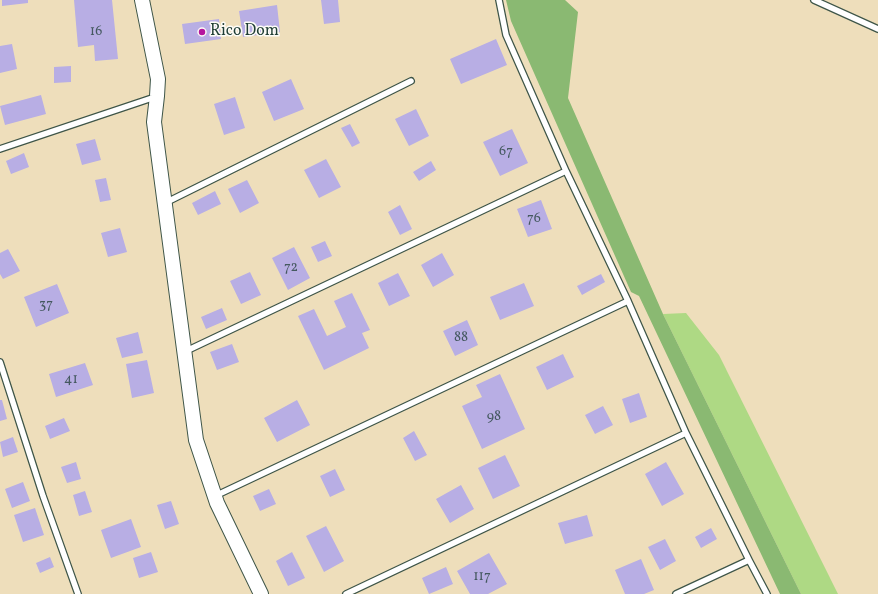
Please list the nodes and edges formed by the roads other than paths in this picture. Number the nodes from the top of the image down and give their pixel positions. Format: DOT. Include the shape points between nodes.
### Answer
graph roads {
  1 [pos="144,0"];
  2 [pos="499,0"];
  3 [pos="814,0"];
  4 [pos="878,29"];
  5 [pos="411,81"];
  6 [pos="158,96"];
  7 [pos="0,148"];
  8 [pos="566,171"];
  9 [pos="164,203"];
  10 [pos="628,301"];
  11 [pos="184,352"];
  12 [pos="0,362"];
  13 [pos="686,433"];
  14 [pos="215,496"];
  15 [pos="749,560"];
  16 [pos="78,594"];
  17 [pos="261,594"];
  18 [pos="346,594"];
  19 [pos="676,594"];
  20 [pos="767,594"];
  1 -- 6 [label="street" via="158,79"];
  2 -- 8 [label="lane" via="506,35"];
  3 -- 4 [label="lane"];
  5 -- 9 [label="lane"];
  6 -- 7 [label="lane"];
  6 -- 9 [label="street" via="154,122"];
  8 -- 10 [label="lane"];
  8 -- 11 [label="lane"];
  9 -- 11 [label="street"];
  10 -- 13 [label="lane"];
  10 -- 14 [label="lane"];
  11 -- 14 [label="street" via="196,440"];
  12 -- 16 [label="lane"];
  13 -- 15 [label="lane"];
  13 -- 18 [label="lane"];
  14 -- 17 [label="street"];
  15 -- 19 [label="lane"];
  15 -- 20 [label="lane"];
}
